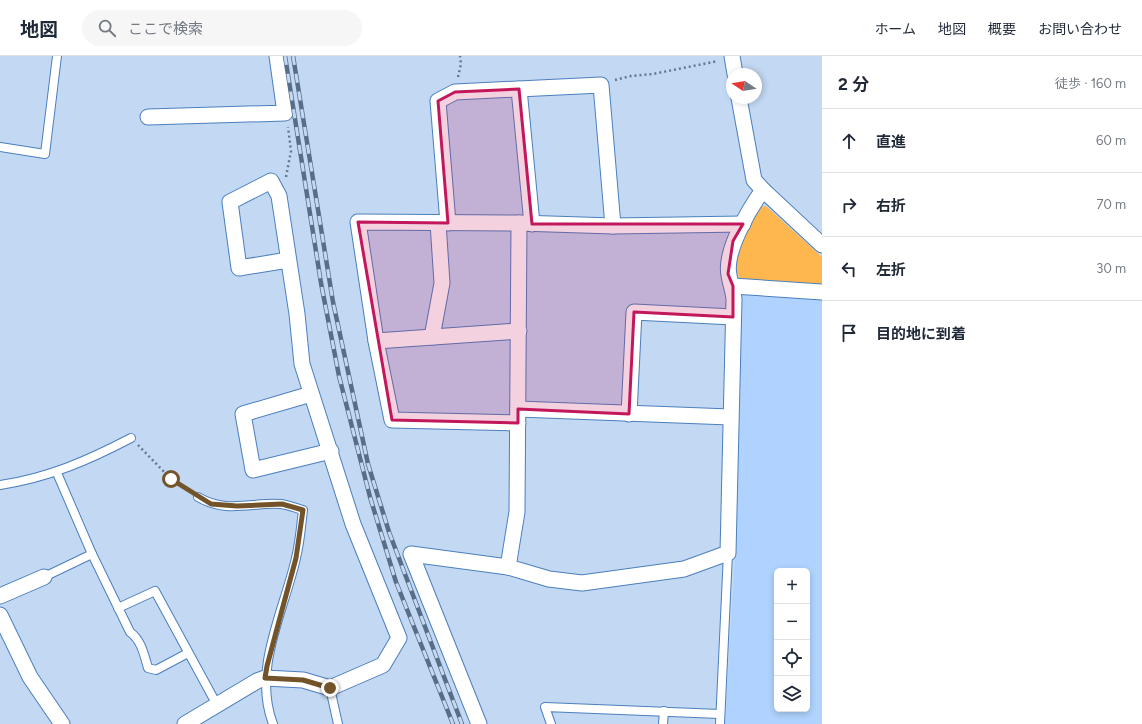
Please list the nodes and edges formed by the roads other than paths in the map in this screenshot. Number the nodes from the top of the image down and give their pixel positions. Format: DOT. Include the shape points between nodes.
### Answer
graph roads {
  1 [pos="57,56"];
  2 [pos="277,56"];
  3 [pos="734,56"];
  4 [pos="735,68"];
  5 [pos="519,89"];
  6 [pos="740,104"];
  7 [pos="148,117"];
  8 [pos="0,147"];
  9 [pos="762,190"];
  10 [pos="443,223"];
  11 [pos="526,224"];
  12 [pos="743,224"];
  13 [pos="613,226"];
  14 [pos="822,246"];
  15 [pos="288,260"];
  16 [pos="733,286"];
  17 [pos="822,292"];
  18 [pos="733,317"];
  19 [pos="519,331"];
  20 [pos="432,337"];
  21 [pos="376,341"];
  22 [pos="312,394"];
  23 [pos="629,414"];
  24 [pos="518,416"];
  25 [pos="730,418"];
  26 [pos="131,438"];
  27 [pos="331,451"];
  28 [pos="57,473"];
  29 [pos="0,485"];
  30 [pos="198,497"];
  31 [pos="728,553"];
  32 [pos="92,554"];
  33 [pos="508,567"];
  34 [pos="44,577"];
  35 [pos="0,596"];
  36 [pos="118,608"];
  37 [pos="0,615"];
  38 [pos="188,653"];
  39 [pos="265,678"];
  40 [pos="330,688"];
  41 [pos="217,705"];
  42 [pos="664,711"];
  43 [pos="720,714"];
  44 [pos="62,724"];
  45 [pos="185,724"];
  46 [pos="273,724"];
  47 [pos="338,724"];
  48 [pos="479,724"];
  49 [pos="551,724"];
  50 [pos="663,724"];
  51 [pos="720,724"];
  1 -- 8 [label="lane" via="46,154"];
  2 -- 7 [label="street" via="285,113"];
  3 -- 4 [label="street"];
  5 -- 10 [label="street" via="455,92 438,101"];
  5 -- 11 [label="street"];
  5 -- 13 [label="street" via="601,85"];
  6 -- 9 [label="street" via="754,180"];
  9 -- 12 [label="street"];
  9 -- 14 [label="street"];
  10 -- 11 [label="street"];
  10 -- 20 [label="street" via="442,283"];
  10 -- 21 [label="street" via="358,222"];
  11 -- 13 [label="street"];
  11 -- 19 [label="street"];
  12 -- 13 [label="street"];
  12 -- 16 [label="street" via="733,241 728,274"];
  15 -- 15 [label="street" via="239,268 230,202 271,181 279,200"];
  15 -- 22 [label="street" via="302,364"];
  16 -- 17 [label="street"];
  16 -- 18 [label="street"];
  18 -- 23 [label="street" via="634,312"];
  18 -- 25 [label="street"];
  19 -- 20 [label="street"];
  19 -- 24 [label="street"];
  20 -- 21 [label="street"];
  21 -- 24 [label="street" via="392,420"];
  22 -- 27 [label="street"];
  22 -- 27 [label="street" via="243,414 253,470"];
  23 -- 24 [label="street"];
  23 -- 25 [label="street"];
  24 -- 33 [label="street" via="517,512"];
  25 -- 31 [label="street"];
  26 -- 28 [label="lane"];
  27 -- 40 [label="street" via="353,524 399,638 383,666"];
  28 -- 29 [label="lane"];
  28 -- 32 [label="lane"];
  30 -- 39 [label="lane" via="211,504 282,504 303,510 296,558"];
  31 -- 33 [label="street" via="684,569 582,583 549,579"];
  31 -- 43 [label="lane"];
  32 -- 34 [label="lane"];
  32 -- 36 [label="lane"];
  33 -- 48 [label="street" via="411,554"];
  34 -- 35 [label="street"];
  36 -- 38 [label="lane" via="155,591"];
  36 -- 38 [label="lane" via="130,632 137,637 148,668 156,670"];
  37 -- 44 [label="street" via="30,677"];
  38 -- 41 [label="lane"];
  39 -- 40 [label="street" via="303,680"];
  39 -- 41 [label="street"];
  39 -- 46 [label="lane" via="265,690"];
  40 -- 47 [label="lane"];
  41 -- 45 [label="street"];
  42 -- 43 [label="lane"];
  42 -- 49 [label="lane" via="545,707"];
  42 -- 50 [label="lane"];
  43 -- 51 [label="lane"];
}
